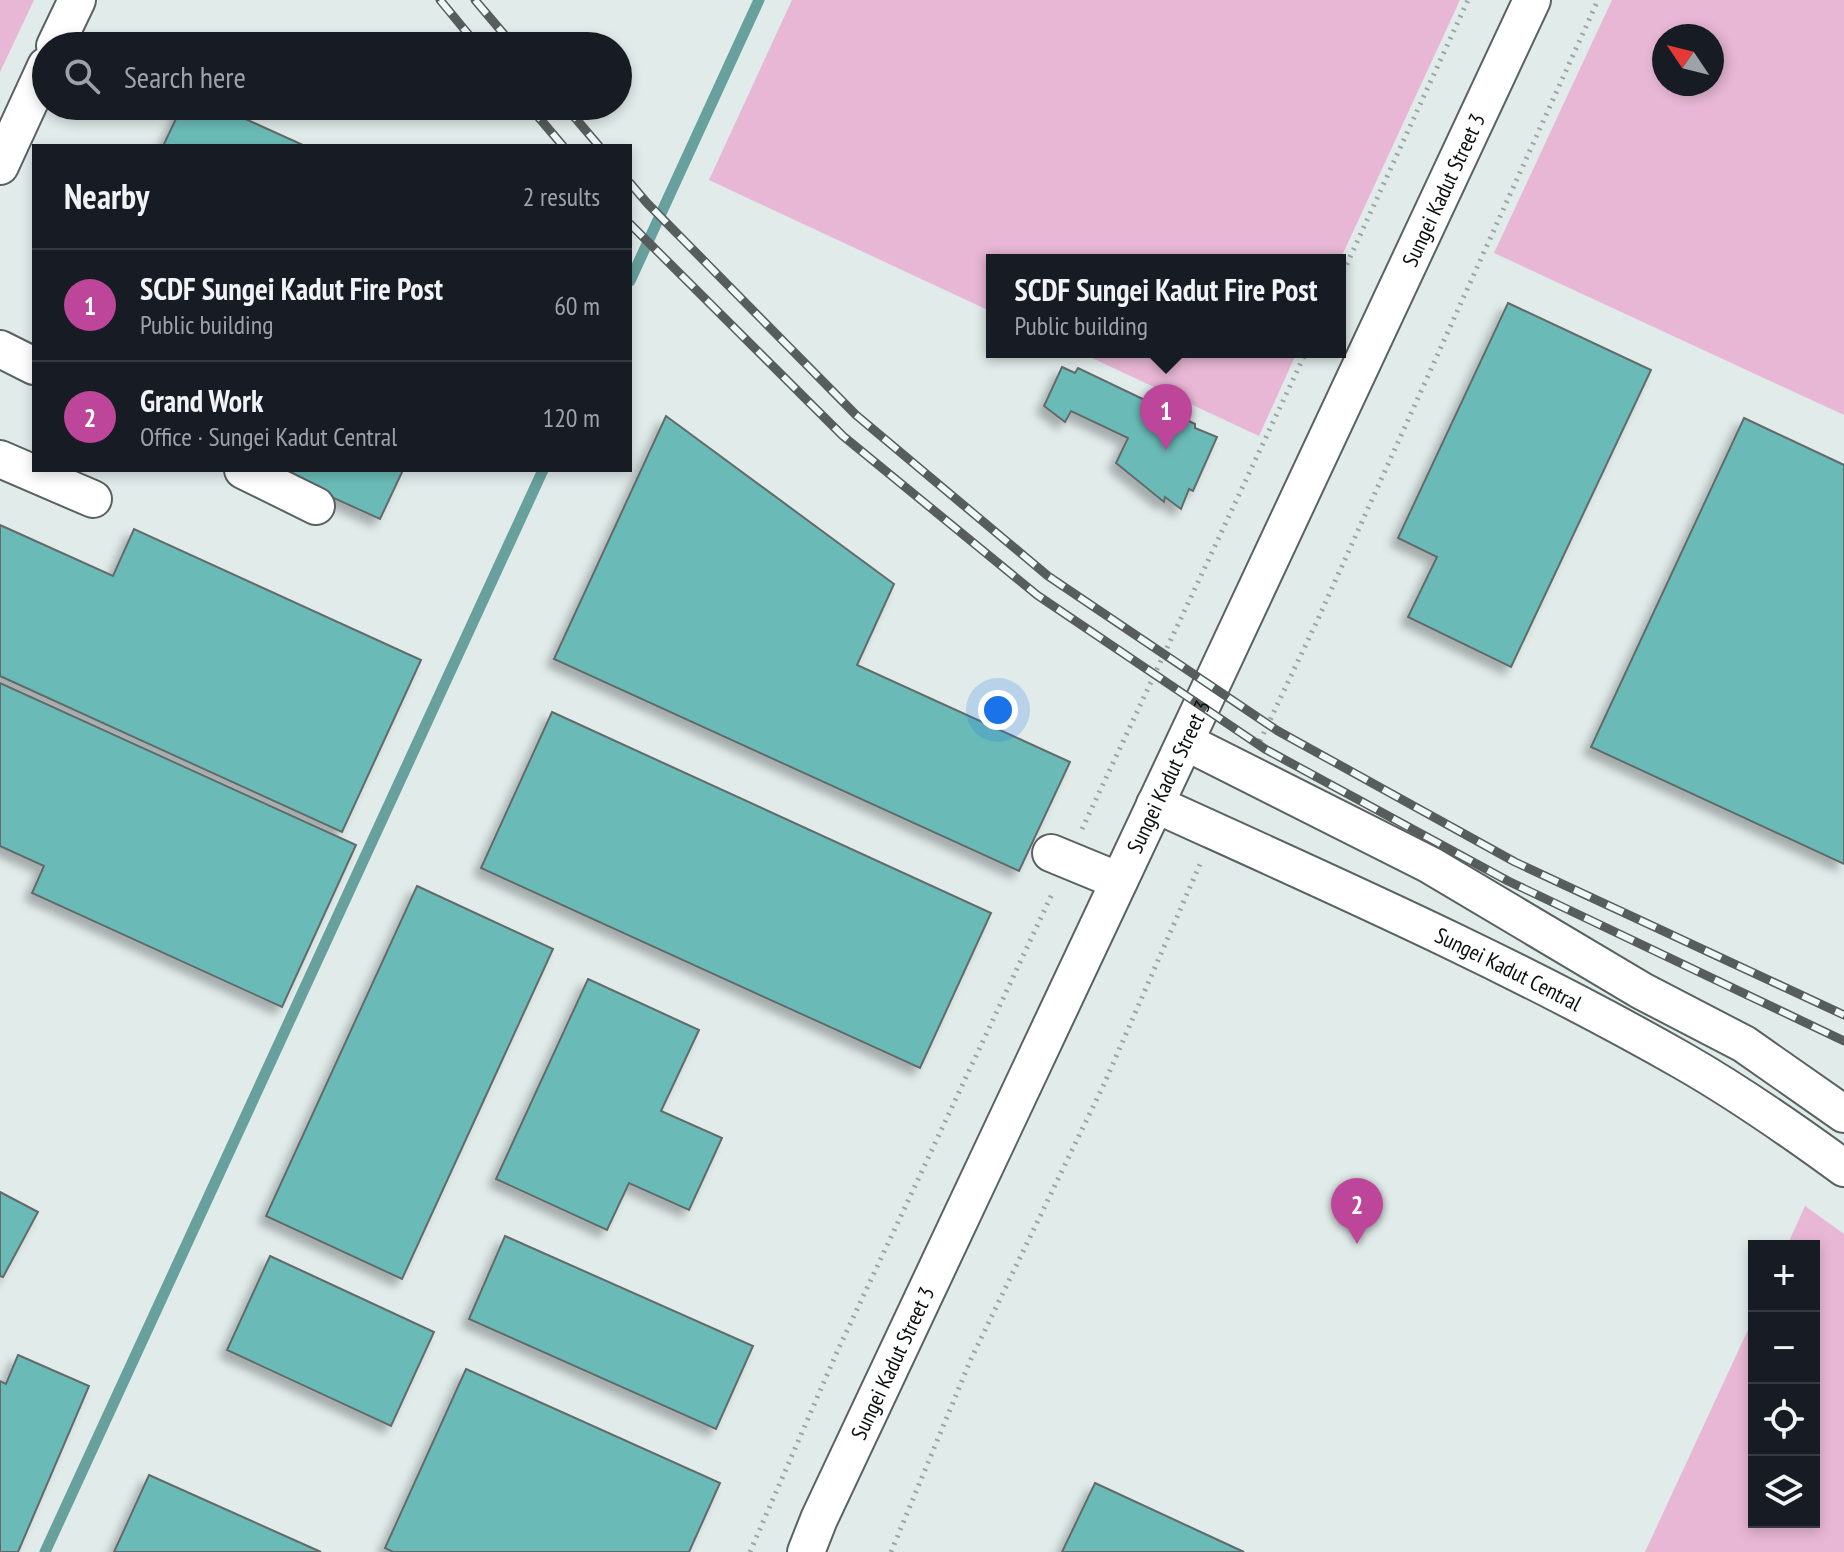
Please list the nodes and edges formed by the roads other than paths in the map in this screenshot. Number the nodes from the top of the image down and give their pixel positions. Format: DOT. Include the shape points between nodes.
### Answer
graph roads {
  1 [pos="77,0"];
  2 [pos="1532,0"];
  3 [pos="62,32"];
  4 [pos="32,96"];
  5 [pos="0,166"];
  6 [pos="0,349"];
  7 [pos="32,365"];
  8 [pos="0,459"];
  9 [pos="247,472"];
  10 [pos="93,499"];
  11 [pos="316,506"];
  12 [pos="1186,742"];
  13 [pos="1155,804"];
  14 [pos="1060,856"];
  15 [pos="1119,881"];
  16 [pos="1844,1114"];
  17 [pos="1844,1168"];
  18 [pos="806,1552"];
  1 -- 3 [label="street"];
  2 -- 12 [label="street, Sungei Kadut Street 3"];
  4 -- 5 [label="street"];
  6 -- 7 [label="street"];
  8 -- 10 [label="street"];
  9 -- 11 [label="street"];
  12 -- 13 [label="street, Sungei Kadut Street 3"];
  12 -- 16 [label="street, Sungei Kadut Central" via="1430,865 1642,991 1744,1044"];
  13 -- 15 [label="street, Sungei Kadut Street 3"];
  13 -- 17 [label="street, Sungei Kadut Central" via="1580,1005 1685,1062"];
  14 -- 15 [label="street"];
  15 -- 18 [label="street, Sungei Kadut Street 3"];
}
